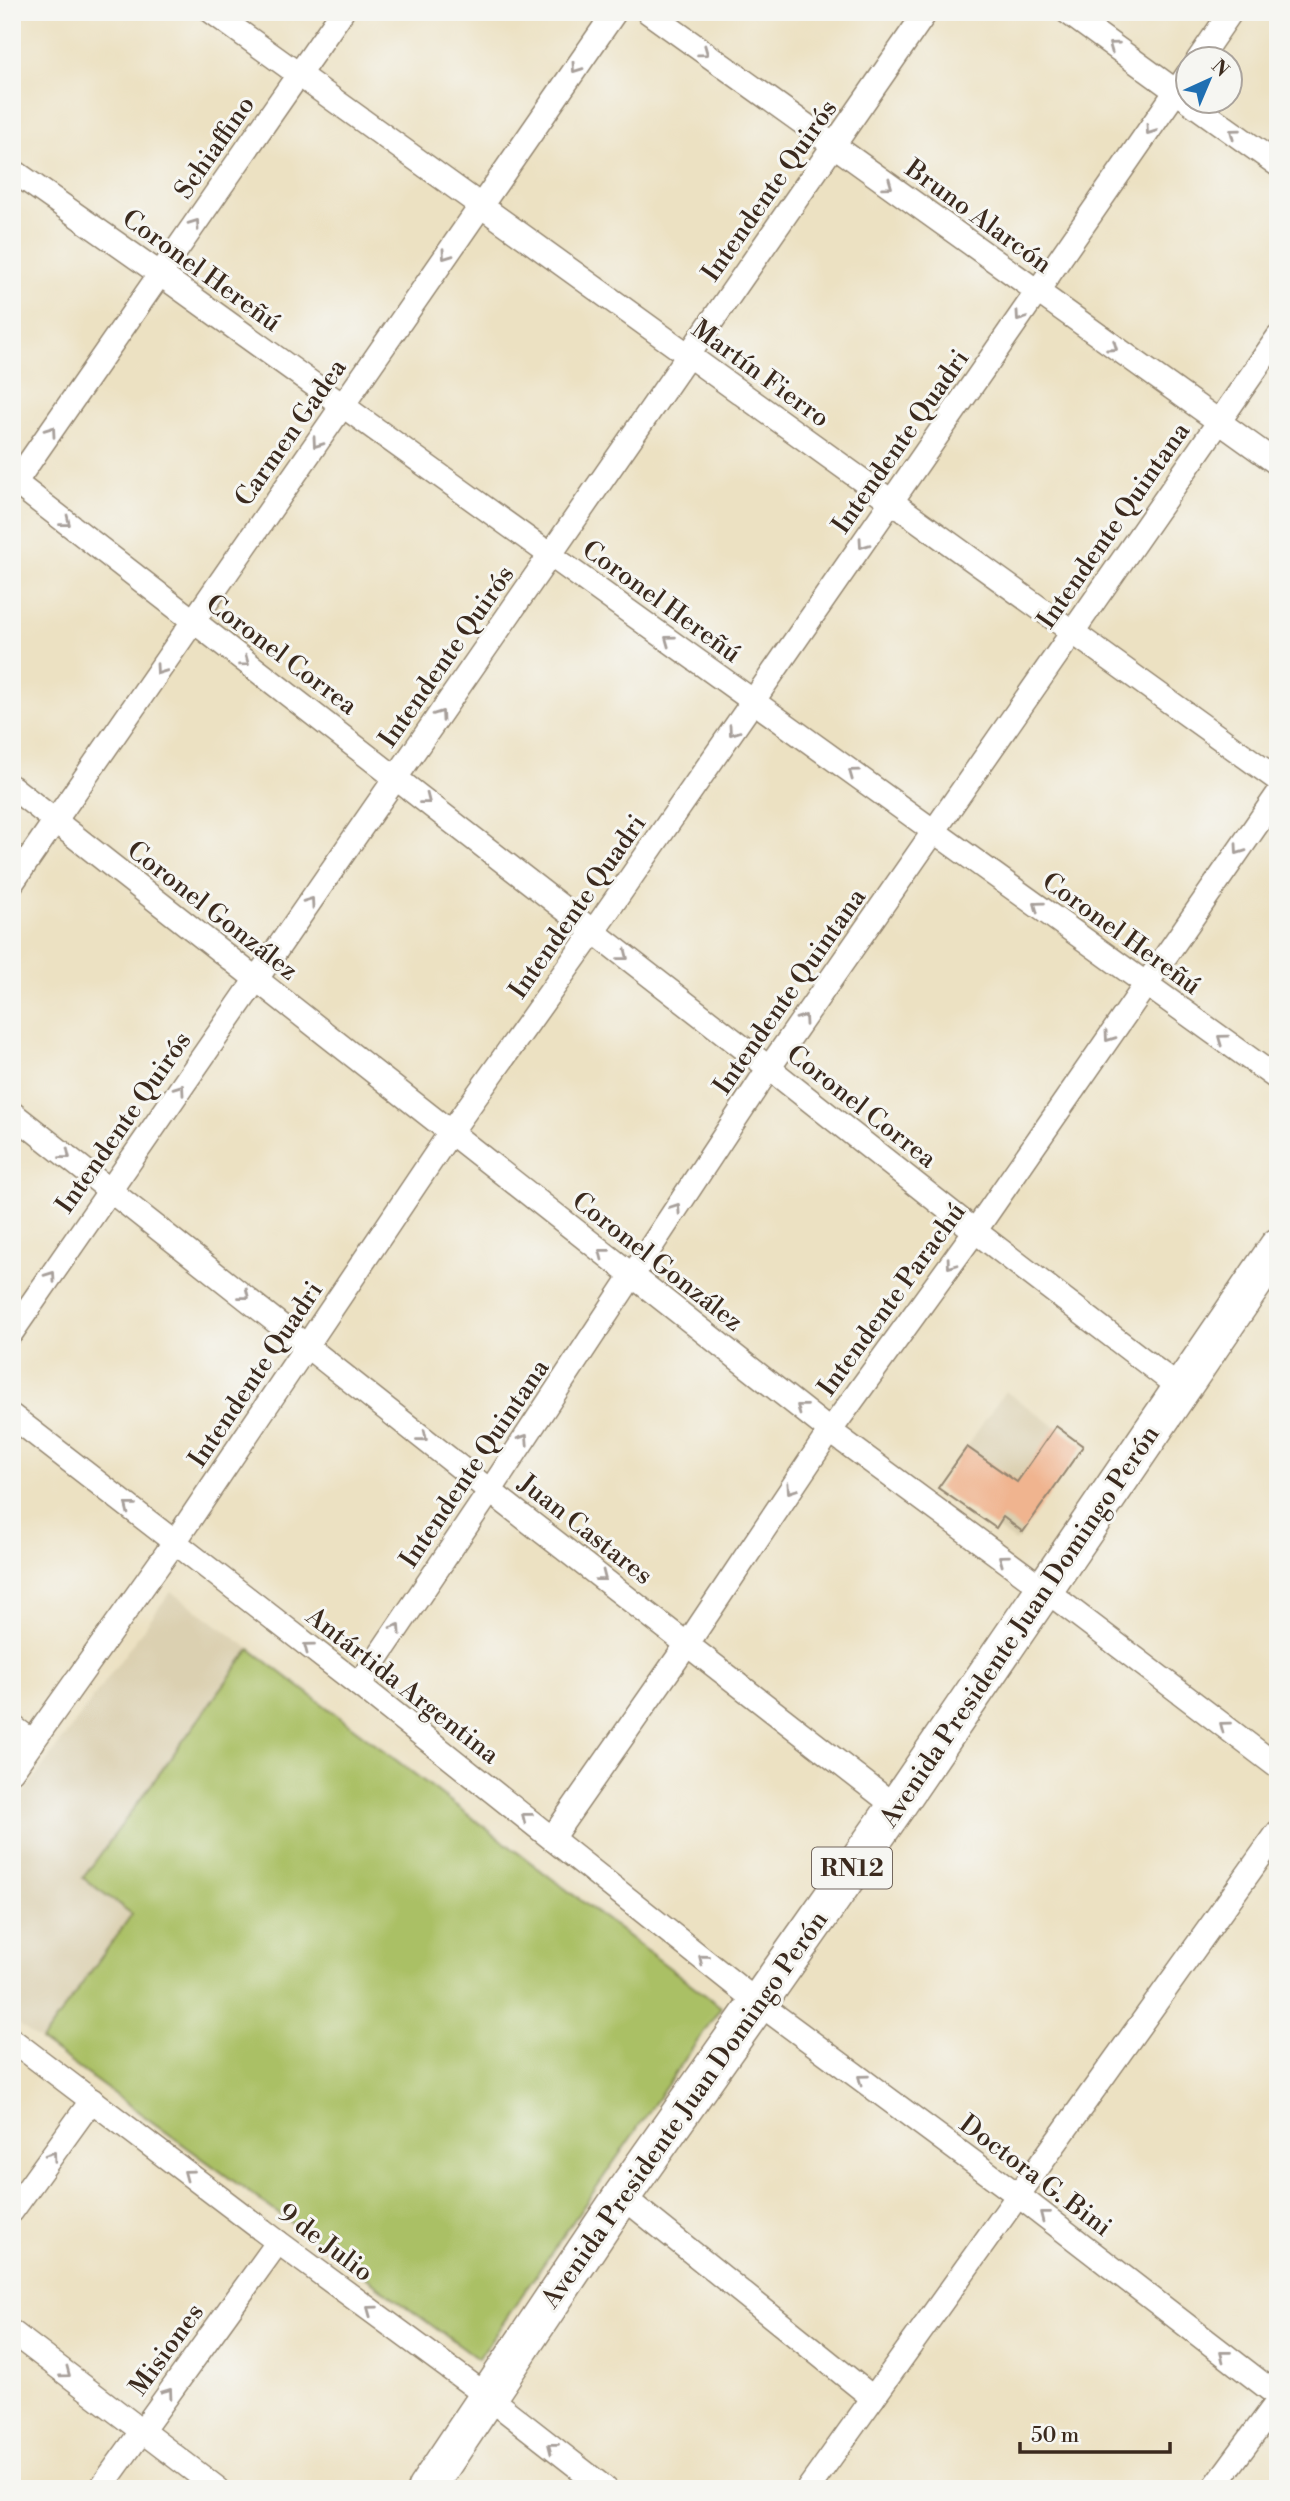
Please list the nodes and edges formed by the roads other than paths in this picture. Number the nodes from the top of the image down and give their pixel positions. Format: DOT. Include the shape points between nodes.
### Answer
graph roads {
  1 [pos="212,12"];
  2 [pos="342,12"];
  3 [pos="614,12"];
  4 [pos="648,12"];
  5 [pos="926,12"];
  6 [pos="1067,12"];
  7 [pos="1231,12"];
  8 [pos="1208,46"];
  9 [pos="299,75"];
  10 [pos="1174,84"];
  11 [pos="1174,108"];
  12 [pos="1216,116"];
  13 [pos="834,145"];
  14 [pos="1278,165"];
  15 [pos="12,170"];
  16 [pos="480,206"];
  17 [pos="160,274"];
  18 [pos="1037,293"];
  19 [pos="1278,337"];
  20 [pos="688,355"];
  21 [pos="342,405"];
  22 [pos="1219,422"];
  23 [pos="1278,464"];
  24 [pos="13,483"];
  25 [pos="892,502"];
  26 [pos="550,555"];
  27 [pos="193,622"];
  28 [pos="1072,632"];
  29 [pos="754,701"];
  30 [pos="397,777"];
  31 [pos="1278,780"];
  32 [pos="12,787"];
  33 [pos="1278,794"];
  34 [pos="55,821"];
  35 [pos="933,831"];
  36 [pos="12,883"];
  37 [pos="593,932"];
  38 [pos="255,980"];
  39 [pos="1146,984"];
  40 [pos="769,1068"];
  41 [pos="1278,1079"];
  42 [pos="12,1112"];
  43 [pos="450,1133"];
  44 [pos="111,1190"];
  45 [pos="975,1231"];
  46 [pos="1278,1247"];
  47 [pos="631,1275"];
  48 [pos="12,1332"];
  49 [pos="309,1345"];
  50 [pos="1181,1389"];
  51 [pos="12,1416"];
  52 [pos="830,1431"];
  53 [pos="490,1491"];
  54 [pos="174,1543"];
  55 [pos="1044,1589"];
  56 [pos="688,1643"];
  57 [pos="359,1685"];
  58 [pos="12,1726"];
  59 [pos="33,1742"];
  60 [pos="1278,1768"];
  61 [pos="12,1771"];
  62 [pos="896,1807"];
  63 [pos="1278,1832"];
  64 [pos="552,1838"];
  65 [pos="757,2002"];
  66 [pos="12,2040"];
  67 [pos="92,2101"];
  68 [pos="622,2196"];
  69 [pos="1019,2196"];
  70 [pos="12,2211"];
  71 [pos="278,2242"];
  72 [pos="12,2332"];
  73 [pos="487,2396"];
  74 [pos="873,2398"];
  75 [pos="1278,2399"];
  76 [pos="141,2430"];
  77 [pos="100,2489"];
  78 [pos="218,2489"];
  79 [pos="426,2489"];
  80 [pos="606,2489"];
  81 [pos="808,2489"];
  82 [pos="1213,2489"];
  1 -- 9 [label="street, Martín Fierro"];
  2 -- 9 [label="street, Schiaffino"];
  3 -- 16 [label="street, Carmen Gadea, one-way"];
  4 -- 13 [label="street, Bruno Alarcón, one-way"];
  5 -- 13 [label="street, Intendente Quirós"];
  10 -- 6 [label="street, one-way"];
  7 -- 8 [label="street"];
  9 -- 16 [label="street, Martín Fierro"];
  17 -- 9 [label="street, Schiaffino, one-way"];
  11 -- 18 [label="street, Intendente Quadri, one-way"];
  14 -- 12 [label="street, one-way"];
  13 -- 18 [label="street, Bruno Alarcón, one-way"];
  13 -- 20 [label="street, Intendente Quirós"];
  15 -- 17 [label="street, Coronel Hereñú"];
  16 -- 20 [label="street, Martín Fierro"];
  16 -- 21 [label="street, Carmen Gadea, one-way"];
  17 -- 21 [label="street, Coronel Hereñú"];
  24 -- 17 [label="street, Schiaffino, one-way"];
  18 -- 22 [label="street, Bruno Alarcón, one-way"];
  18 -- 25 [label="street, Intendente Quadri, one-way"];
  19 -- 22 [label="street, Intendente Quintana"];
  20 -- 25 [label="street, Martín Fierro"];
  20 -- 26 [label="street, Intendente Quirós"];
  21 -- 26 [label="street, Coronel Hereñú"];
  21 -- 27 [label="street, Carmen Gadea, one-way"];
  22 -- 23 [label="street, Bruno Alarcón"];
  22 -- 28 [label="street, Intendente Quintana"];
  24 -- 27 [label="street, Coronel Correa, one-way"];
  25 -- 28 [label="street, Martín Fierro"];
  25 -- 29 [label="street, Intendente Quadri, one-way"];
  29 -- 26 [label="street, Coronel Hereñú, one-way"];
  30 -- 26 [label="street, Intendente Quirós, one-way"];
  27 -- 30 [label="street, Coronel Correa, one-way"];
  27 -- 34 [label="street, Carmen Gadea, one-way"];
  28 -- 31 [label="street, Martín Fierro"];
  28 -- 35 [label="street, Intendente Quintana"];
  35 -- 29 [label="street, Coronel Hereñú, one-way"];
  29 -- 37 [label="street, Intendente Quadri, one-way"];
  30 -- 37 [label="street, Coronel Correa, one-way"];
  38 -- 30 [label="street, Intendente Quirós, one-way"];
  32 -- 34 [label="street, Coronel González"];
  33 -- 39 [label="street, Intendente Parachú, one-way"];
  34 -- 36 [label="street, Carmen Gadea"];
  34 -- 38 [label="street, Coronel González"];
  39 -- 35 [label="street, Coronel Hereñú, one-way"];
  40 -- 35 [label="street, Intendente Quintana, one-way"];
  37 -- 40 [label="street, Coronel Correa, one-way"];
  37 -- 43 [label="street, Intendente Quadri"];
  38 -- 43 [label="street, Coronel González"];
  44 -- 38 [label="street, Intendente Quirós, one-way"];
  41 -- 39 [label="street, Coronel Hereñú, one-way"];
  39 -- 45 [label="street, Intendente Parachú, one-way"];
  40 -- 45 [label="street, Coronel Correa"];
  47 -- 40 [label="street, Intendente Quintana, one-way"];
  42 -- 44 [label="street, Juan Castares, one-way"];
  47 -- 43 [label="street, Coronel González, one-way"];
  43 -- 49 [label="street, Intendente Quadri"];
  48 -- 44 [label="street, Intendente Quirós, one-way"];
  44 -- 49 [label="street, Juan Castares, one-way"];
  45 -- 50 [label="street, Coronel Correa"];
  45 -- 52 [label="street, Intendente Parachú, one-way"];
  46 -- 50 [label="highway, Avenida Presidente Juan Domingo Perón / RN12"];
  52 -- 47 [label="street, Coronel González, one-way"];
  53 -- 47 [label="street, Intendente Quintana, one-way"];
  49 -- 53 [label="street, Juan Castares, one-way"];
  49 -- 54 [label="street, Intendente Quadri"];
  50 -- 55 [label="highway, Avenida Presidente Juan Domingo Perón / RN12"];
  54 -- 51 [label="street, Antártida Argentina, one-way"];
  55 -- 52 [label="street, Coronel González, one-way"];
  52 -- 56 [label="street, Intendente Parachú, one-way"];
  53 -- 56 [label="street, Juan Castares, one-way"];
  57 -- 53 [label="street, Intendente Quintana, one-way"];
  57 -- 54 [label="street, Antártida Argentina, one-way"];
  54 -- 59 [label="street, Intendente Quadri"];
  60 -- 55 [label="street, Coronel González, one-way"];
  55 -- 62 [label="highway, Avenida Presidente Juan Domingo Perón / RN12"];
  56 -- 62 [label="street, Juan Castares"];
  56 -- 64 [label="street, Intendente Parachú"];
  64 -- 57 [label="street, Antártida Argentina, one-way"];
  58 -- 59 [label="street"];
  59 -- 61 [label="street, Intendente Quadri"];
  62 -- 65 [label="highway, Avenida Presidente Juan Domingo Perón / RN12"];
  63 -- 69 [label="street"];
  65 -- 64 [label="street, Antártida Argentina, one-way"];
  65 -- 68 [label="highway, Avenida Presidente Juan Domingo Perón / RN12"];
  69 -- 65 [label="street, Doctora G. Bini, one-way"];
  66 -- 67 [label="street, 9 de Julio"];
  70 -- 67 [label="street, one-way"];
  71 -- 67 [label="street, 9 de Julio, one-way"];
  68 -- 73 [label="highway, Avenida Presidente Juan Domingo Perón / RN12"];
  68 -- 74 [label="street"];
  69 -- 74 [label="street"];
  75 -- 69 [label="street, Doctora G. Bini, one-way"];
  73 -- 71 [label="street, 9 de Julio, one-way"];
  76 -- 71 [label="street, Misiones, one-way"];
  72 -- 76 [label="street, one-way"];
  73 -- 79 [label="highway, Avenida Presidente Juan Domingo Perón / RN12"];
  80 -- 73 [label="street, 9 de Julio, one-way"];
  74 -- 81 [label="street"];
  75 -- 82 [label="street"];
  76 -- 77 [label="street, Misiones"];
  76 -- 78 [label="street"];
}
